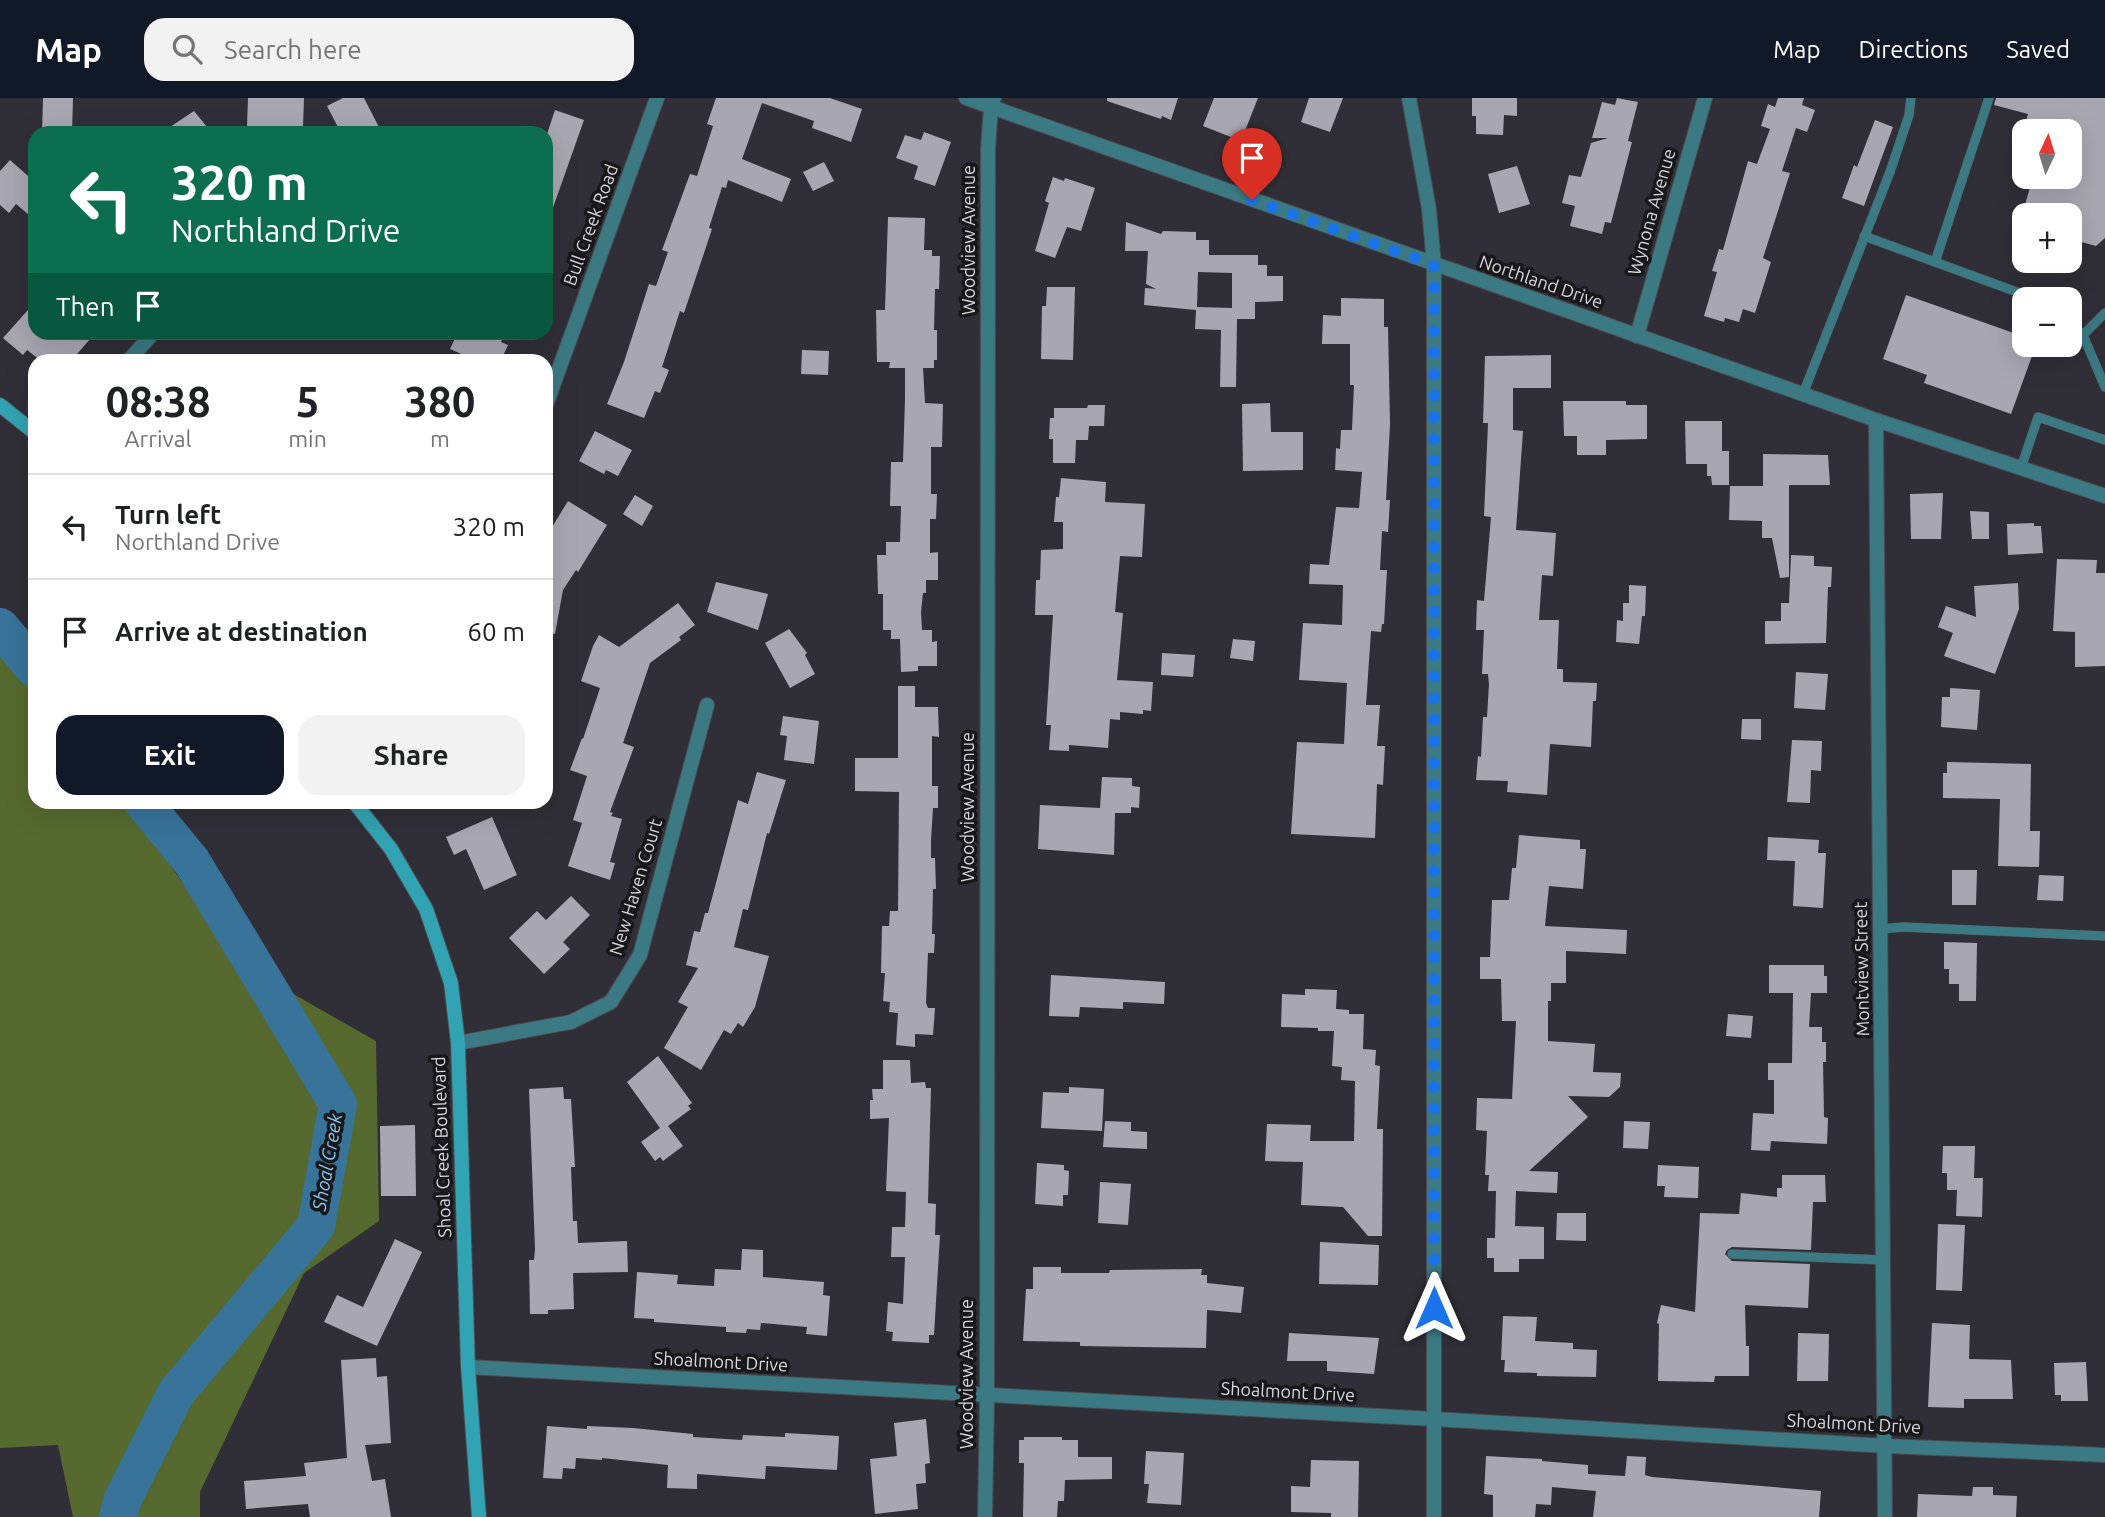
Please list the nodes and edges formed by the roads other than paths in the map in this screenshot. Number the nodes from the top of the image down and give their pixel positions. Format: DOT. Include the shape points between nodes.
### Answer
graph roads {
  1 [pos="657,98"];
  2 [pos="966,98"];
  3 [pos="1409,98"];
  4 [pos="1705,98"];
  5 [pos="1912,98"];
  6 [pos="1989,98"];
  7 [pos="993,102"];
  8 [pos="1864,236"];
  9 [pos="1935,262"];
  10 [pos="1434,265"];
  11 [pos="2012,290"];
  12 [pos="2105,313"];
  13 [pos="2083,335"];
  14 [pos="1636,336"];
  15 [pos="147,340"];
  16 [pos="134,354"];
  17 [pos="553,386"];
  18 [pos="2105,387"];
  19 [pos="1803,394"];
  20 [pos="0,405"];
  21 [pos="1876,420"];
  22 [pos="28,427"];
  23 [pos="2105,440"];
  24 [pos="2021,468"];
  25 [pos="2105,496"];
  26 [pos="707,705"];
  27 [pos="360,809"];
  28 [pos="1881,929"];
  29 [pos="2105,936"];
  30 [pos="458,1043"];
  31 [pos="1732,1254"];
  32 [pos="1884,1260"];
  33 [pos="468,1367"];
  34 [pos="987,1396"];
  35 [pos="1434,1419"];
  36 [pos="1886,1446"];
  37 [pos="2105,1455"];
  38 [pos="479,1517"];
  39 [pos="985,1517"];
  40 [pos="1434,1517"];
  41 [pos="1885,1517"];
  1 -- 17 [label="street, Bull Creek Road"];
  2 -- 7 [label="street, Northland Drive"];
  3 -- 10 [label="street"];
  4 -- 14 [label="street, Wynona Avenue"];
  5 -- 8 [label="lane"];
  6 -- 9 [label="lane"];
  7 -- 10 [label="street, Northland Drive"];
  7 -- 34 [label="street, Woodview Avenue" via="988,148"];
  8 -- 9 [label="lane"];
  8 -- 19 [label="lane"];
  9 -- 11 [label="lane"];
  10 -- 14 [label="street, Northland Drive"];
  10 -- 35 [label="street"];
  12 -- 13 [label="lane"];
  13 -- 18 [label="lane"];
  14 -- 19 [label="street, Northland Drive"];
  15 -- 16 [label="street"];
  19 -- 21 [label="street, Northland Drive"];
  20 -- 22 [label="street"];
  21 -- 24 [label="street, Northland Drive"];
  21 -- 28 [label="street, Montview Street"];
  23 -- 24 [label="lane" via="2038,417"];
  24 -- 25 [label="street, Northland Drive"];
  26 -- 30 [label="street, New Haven Court" via="640,955 611,1002 571,1022"];
  27 -- 30 [label="street, Shoal Creek Boulevard" via="391,849 426,909 451,983"];
  28 -- 29 [label="lane"];
  28 -- 32 [label="street, Montview Street"];
  30 -- 33 [label="street, Shoal Creek Boulevard"];
  31 -- 32 [label="lane"];
  32 -- 36 [label="street, Montview Street"];
  33 -- 34 [label="street, Shoalmont Drive"];
  33 -- 38 [label="street, Shoal Creek Boulevard"];
  34 -- 35 [label="street, Shoalmont Drive"];
  34 -- 39 [label="street, Woodview Avenue"];
  35 -- 36 [label="street, Shoalmont Drive"];
  35 -- 40 [label="street"];
  36 -- 37 [label="street, Shoalmont Drive"];
  36 -- 41 [label="street, Montview Street"];
}
